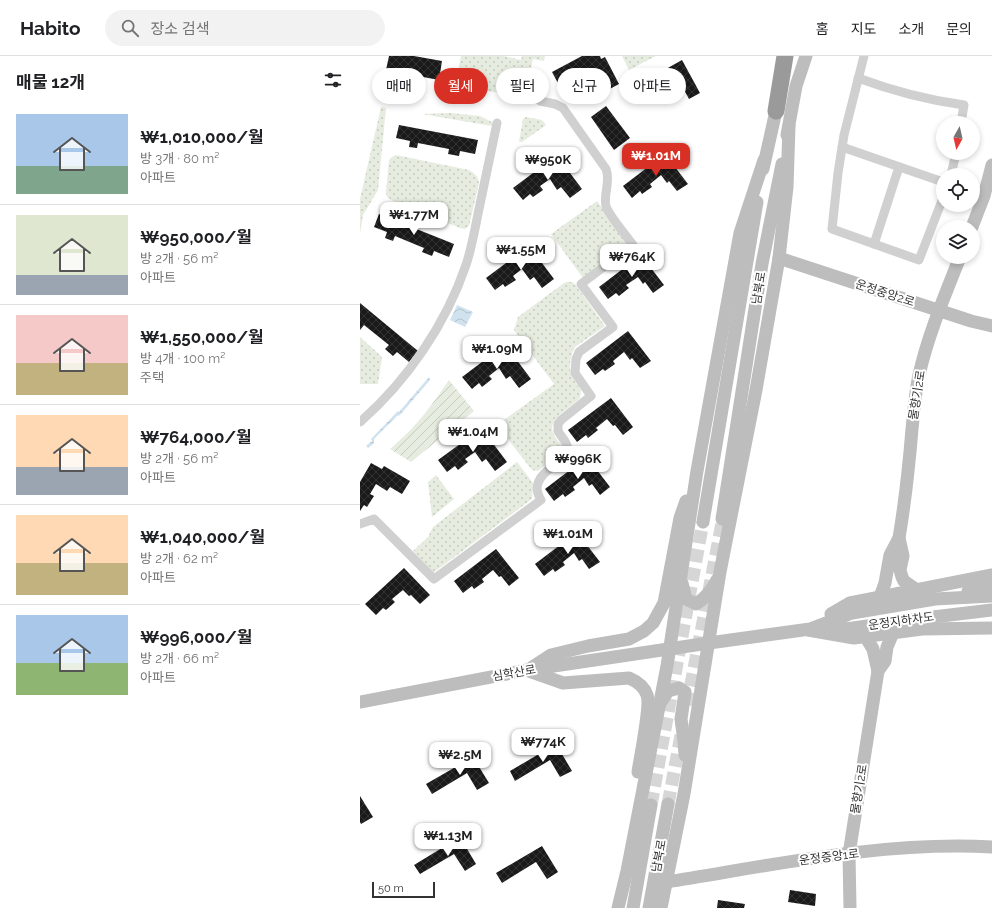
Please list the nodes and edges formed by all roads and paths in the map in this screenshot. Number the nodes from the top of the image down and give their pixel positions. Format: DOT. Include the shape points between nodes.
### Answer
graph roads {
  1 [pos="785,56"];
  2 [pos="790,56"];
  3 [pos="806,56"];
  4 [pos="864,56"];
  5 [pos="858,78"];
  6 [pos="549,103"];
  7 [pos="776,111"];
  8 [pos="962,116"];
  9 [pos="497,123"];
  10 [pos="789,126"];
  11 [pos="842,147"];
  12 [pos="764,160"];
  13 [pos="992,165"];
  14 [pos="899,167"];
  15 [pos="936,180"];
  16 [pos="980,190"];
  17 [pos="938,212"];
  18 [pos="874,244"];
  19 [pos="779,258"];
  20 [pos="957,264"];
  21 [pos="939,311"];
  22 [pos="992,326"];
  23 [pos="360,422"];
  24 [pos="697,471"];
  25 [pos="703,522"];
  26 [pos="722,523"];
  27 [pos="360,524"];
  28 [pos="899,538"];
  29 [pos="720,572"];
  30 [pos="992,574"];
  31 [pos="680,577"];
  32 [pos="992,586"];
  33 [pos="917,590"];
  34 [pos="992,596"];
  35 [pos="880,597"];
  36 [pos="935,599"];
  37 [pos="992,610"];
  38 [pos="932,617"];
  39 [pos="992,618"];
  40 [pos="992,628"];
  41 [pos="808,629"];
  42 [pos="893,633"];
  43 [pos="865,636"];
  44 [pos="709,643"];
  45 [pos="670,648"];
  46 [pos="527,670"];
  47 [pos="878,671"];
  48 [pos="360,702"];
  49 [pos="659,706"];
  50 [pos="686,783"];
  51 [pos="668,804"];
  52 [pos="651,805"];
  53 [pos="992,848"];
  54 [pos="849,854"];
  55 [pos="627,871"];
  56 [pos="666,882"];
  57 [pos="618,908"];
  58 [pos="633,908"];
  59 [pos="649,908"];
  60 [pos="661,908"];
  61 [pos="850,908"];
  1 -- 7 [label="highway"];
  2 -- 7 [label="main road, 남북로"];
  3 -- 10 [label="main road, 남북로" via="796,86"];
  4 -- 5 [label="street"];
  5 -- 8 [label="street" via="901,93 964,105"];
  5 -- 11 [label="street"];
  6 -- 27 [label="street" via="563,108 606,169 606,206 633,245 581,284 613,327 579,352 576,359 575,374 591,396 558,424 558,431 566,443 568,453 541,475 537,486 541,500 434,579 374,518"];
  7 -- 12 [label="main road, 남북로"];
  9 -- 23 [label="street" via="466,265 443,318 428,344 386,396"];
  10 -- 19 [label="main road" via="787,187"];
  10 -- 26 [label="main road, 남북로" via="762,264"];
  11 -- 14 [label="street"];
  11 -- 18 [label="street" via="832,229"];
  12 -- 24 [label="main road" via="740,233"];
  12 -- 25 [label="main road, 남북로"];
  13 -- 16 [label="main road"];
  14 -- 15 [label="street"];
  14 -- 18 [label="street"];
  17 -- 18 [label="street" via="920,260"];
  19 -- 21 [label="main road, 운정중앙2로"];
  19 -- 29 [label="main road"];
  20 -- 21 [label="main road, 물향기2로"];
  21 -- 22 [label="main road, 운정중앙2로"];
  21 -- 28 [label="main road, 물향기2로" via="919,375"];
  24 -- 31 [label="main road"];
  24 -- 46 [label="main road" via="680,518 664,604 653,623 629,639 551,655"];
  28 -- 33 [label="main road" via="903,556 900,570 902,577"];
  28 -- 35 [label="main road" via="890,555"];
  29 -- 31 [label="main road" via="713,588 696,604 686,599"];
  29 -- 44 [label="main road"];
  30 -- 33 [label="main road"];
  31 -- 45 [label="main road"];
  32 -- 36 [label="main road"];
  33 -- 35 [label="main road"];
  34 -- 36 [label="main road"];
  35 -- 41 [label="main road" via="850,603"];
  36 -- 41 [label="main road" via="852,613"];
  37 -- 38 [label="main road, 운정지하차도"];
  38 -- 39 [label="main road"];
  38 -- 41 [label="main road, 운정지하차도" via="853,628"];
  40 -- 42 [label="main road" via="922,629"];
  41 -- 43 [label="main road" via="854,638"];
  41 -- 44 [label="main road, 심학산로"];
  42 -- 43 [label="main road"];
  42 -- 47 [label="main road" via="887,647 885,662"];
  43 -- 47 [label="main road" via="873,649"];
  44 -- 45 [label="main road, 심학산로"];
  44 -- 50 [label="main road"];
  45 -- 46 [label="main road, 심학산로"];
  45 -- 49 [label="main road"];
  46 -- 48 [label="main road, 심학산로"];
  46 -- 55 [label="main road" via="563,683 629,678 638,682 647,695 648,707 629,829"];
  47 -- 54 [label="main road, 물향기2로"];
  49 -- 50 [label="main road" via="668,690 679,688 685,692 681,719"];
  49 -- 55 [label="main road"];
  50 -- 56 [label="main road"];
  51 -- 59 [label="main road, 남북로"];
  52 -- 58 [label="main road, 남북로"];
  53 -- 54 [label="main road, 운정중앙1로" via="920,846"];
  54 -- 56 [label="main road, 운정중앙1로"];
  54 -- 61 [label="main road, 물향기2로"];
  55 -- 57 [label="main road"];
  56 -- 60 [label="main road"];
}
